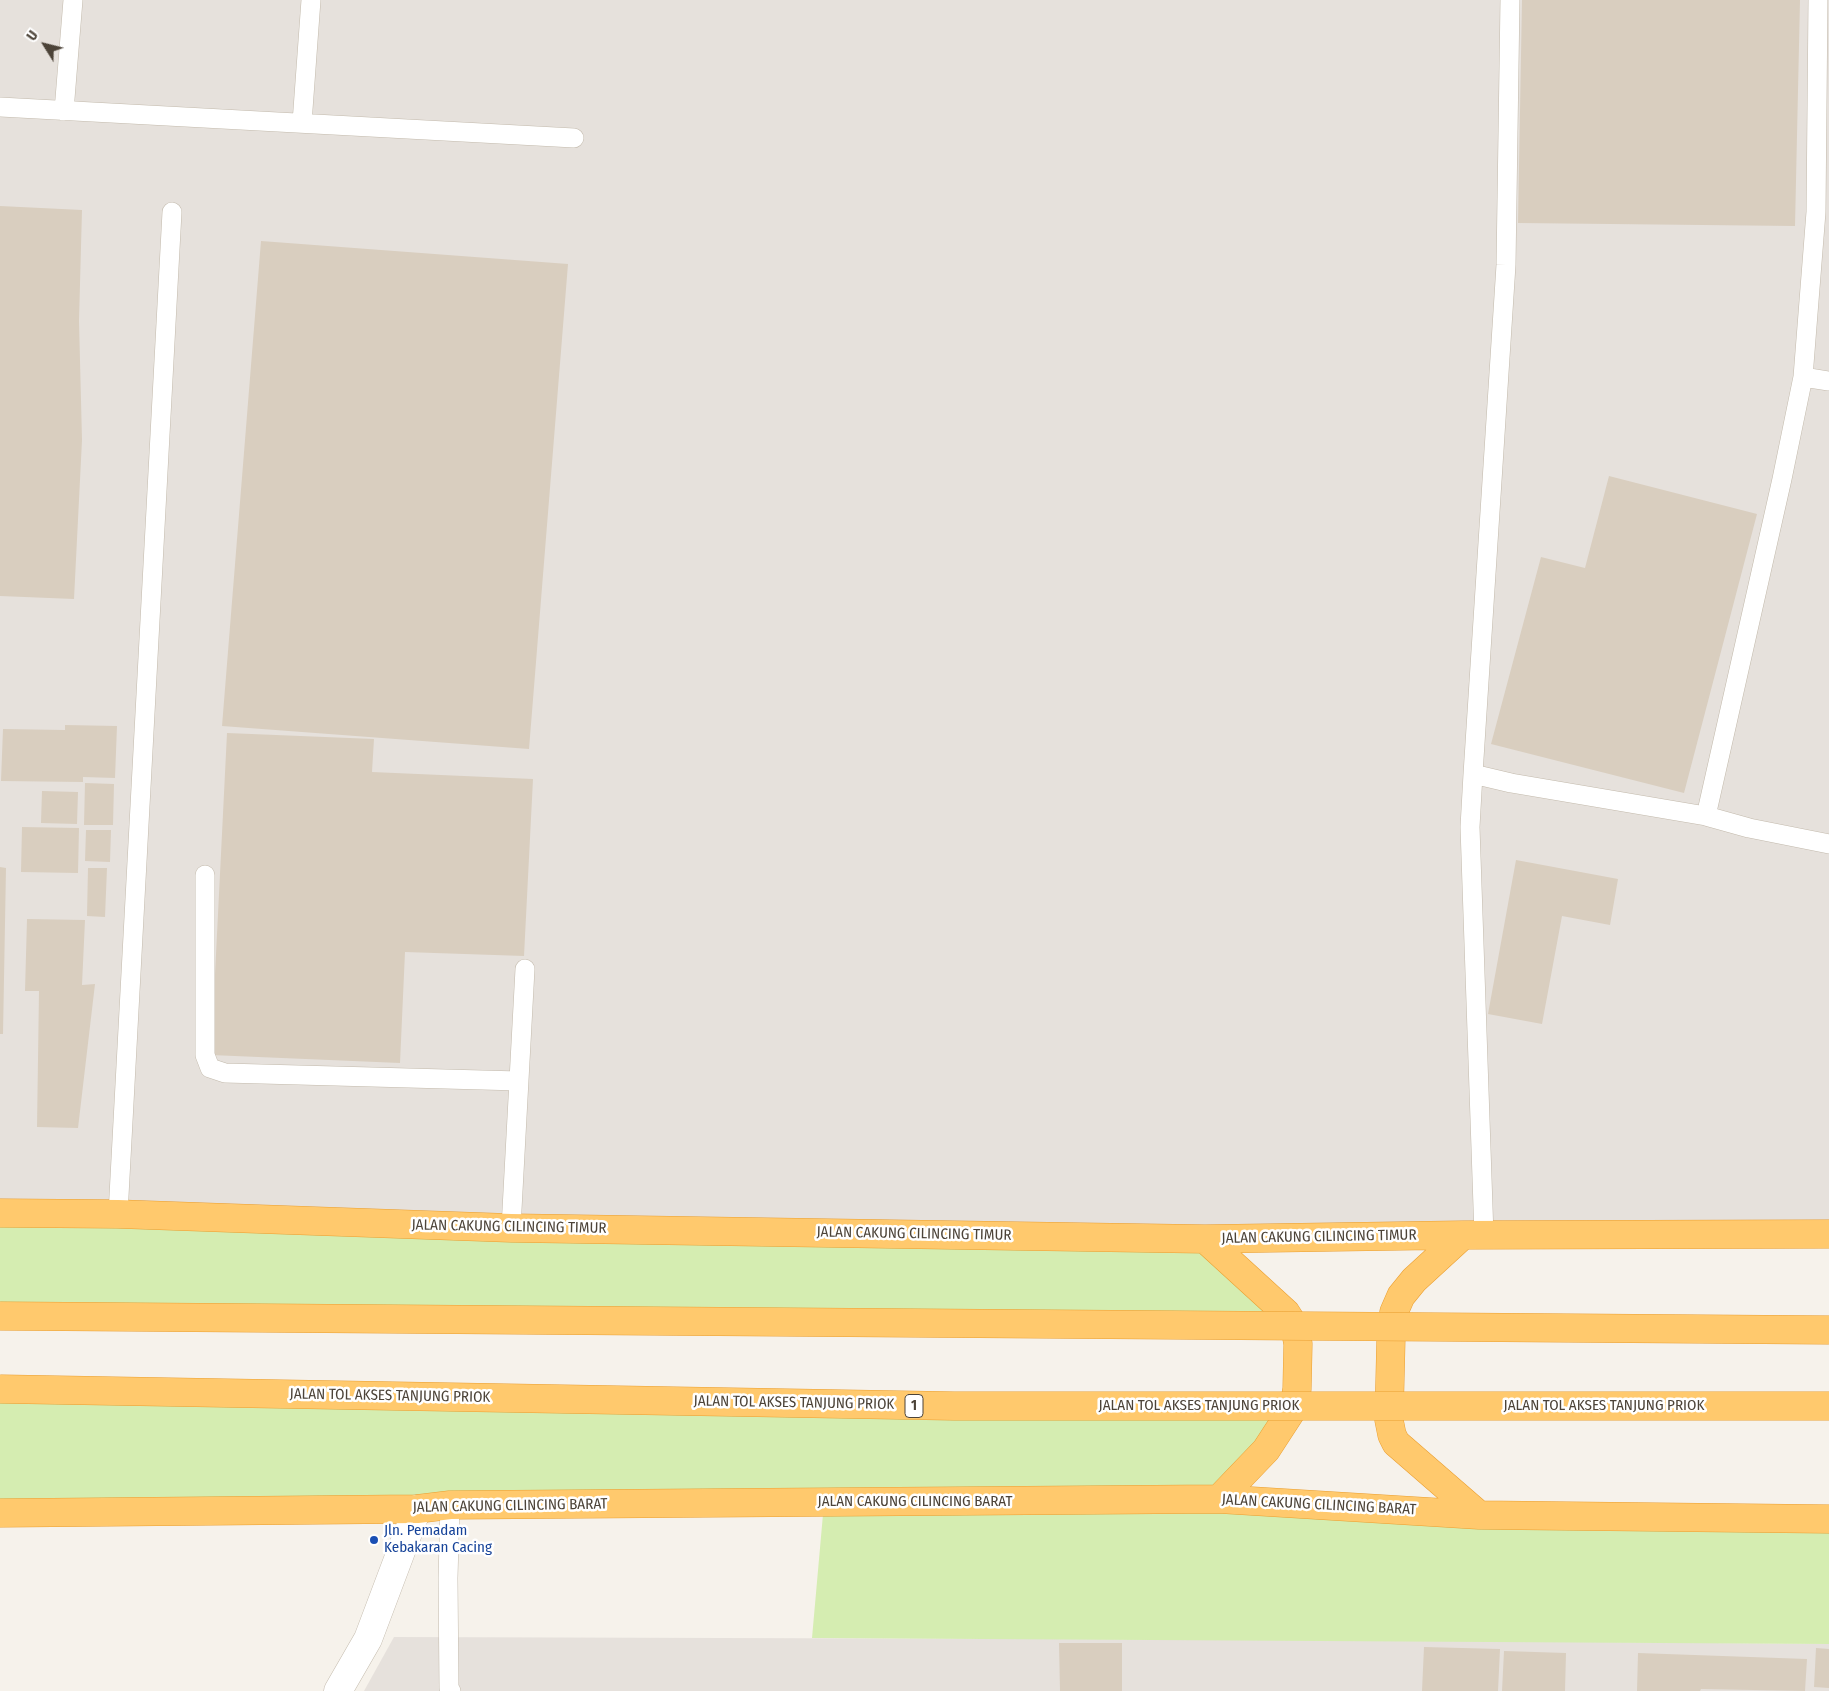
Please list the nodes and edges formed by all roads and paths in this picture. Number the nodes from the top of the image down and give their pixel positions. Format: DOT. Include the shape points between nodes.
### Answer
graph roads {
  1 [pos="73,0"];
  2 [pos="311,0"];
  3 [pos="1510,0"];
  4 [pos="1818,0"];
  5 [pos="0,107"];
  6 [pos="64,111"];
  7 [pos="302,123"];
  8 [pos="574,138"];
  9 [pos="172,212"];
  10 [pos="1823,212"];
  11 [pos="1802,377"];
  12 [pos="1829,381"];
  13 [pos="1473,774"];
  14 [pos="1706,816"];
  15 [pos="1829,844"];
  16 [pos="205,875"];
  17 [pos="526,969"];
  18 [pos="519,1081"];
  19 [pos="0,1213"];
  20 [pos="118,1214"];
  21 [pos="511,1228"];
  22 [pos="1829,1234"];
  23 [pos="1473,1236"];
  24 [pos="1206,1239"];
  25 [pos="0,1316"];
  26 [pos="1829,1330"];
  27 [pos="0,1389"];
  28 [pos="1829,1406"];
  29 [pos="1219,1499"];
  30 [pos="450,1505"];
  31 [pos="417,1509"];
  32 [pos="0,1513"];
  33 [pos="1479,1515"];
  34 [pos="1829,1520"];
  35 [pos="338,1691"];
  36 [pos="451,1691"];
  1 -- 6 [label="lane"];
  2 -- 7 [label="lane"];
  3 -- 13 [label="lane" via="1506,265"];
  4 -- 10 [label="lane"];
  5 -- 6 [label="lane"];
  6 -- 7 [label="lane"];
  7 -- 8 [label="lane"];
  9 -- 20 [label="lane"];
  10 -- 11 [label="lane"];
  11 -- 12 [label="lane"];
  11 -- 14 [label="lane"];
  13 -- 14 [label="lane"];
  13 -- 23 [label="lane" via="1470,828"];
  14 -- 15 [label="lane"];
  16 -- 18 [label="lane" via="205,1055 210,1068 225,1073"];
  17 -- 18 [label="lane"];
  18 -- 21 [label="lane"];
  19 -- 20 [label="highway, JALAN CAKUNG CILINCING TIMUR"];
  20 -- 21 [label="highway, JALAN CAKUNG CILINCING TIMUR"];
  21 -- 24 [label="highway, JALAN CAKUNG CILINCING TIMUR"];
  22 -- 23 [label="highway, JALAN CAKUNG CILINCING TIMUR"];
  23 -- 24 [label="highway, JALAN CAKUNG CILINCING TIMUR"];
  23 -- 33 [label="highway" via="1414,1280 1401,1296 1394,1312 1391,1338 1389,1420 1396,1443"];
  24 -- 29 [label="highway" via="1286,1313 1295,1327 1298,1344 1294,1407 1266,1450"];
  25 -- 26 [label="highway, bridge"];
  27 -- 28 [label="highway, JALAN TOL AKSES TANJUNG PRIOK / 1, bridge" via="954,1406"];
  29 -- 30 [label="highway, JALAN CAKUNG CILINCING BARAT"];
  29 -- 33 [label="highway, JALAN CAKUNG CILINCING BARAT"];
  30 -- 31 [label="highway, JALAN CAKUNG CILINCING BARAT"];
  30 -- 36 [label="lane"];
  31 -- 32 [label="highway, JALAN CAKUNG CILINCING BARAT"];
  31 -- 35 [label="street" via="368,1639"];
  33 -- 34 [label="highway, JALAN CAKUNG CILINCING BARAT"];
}
